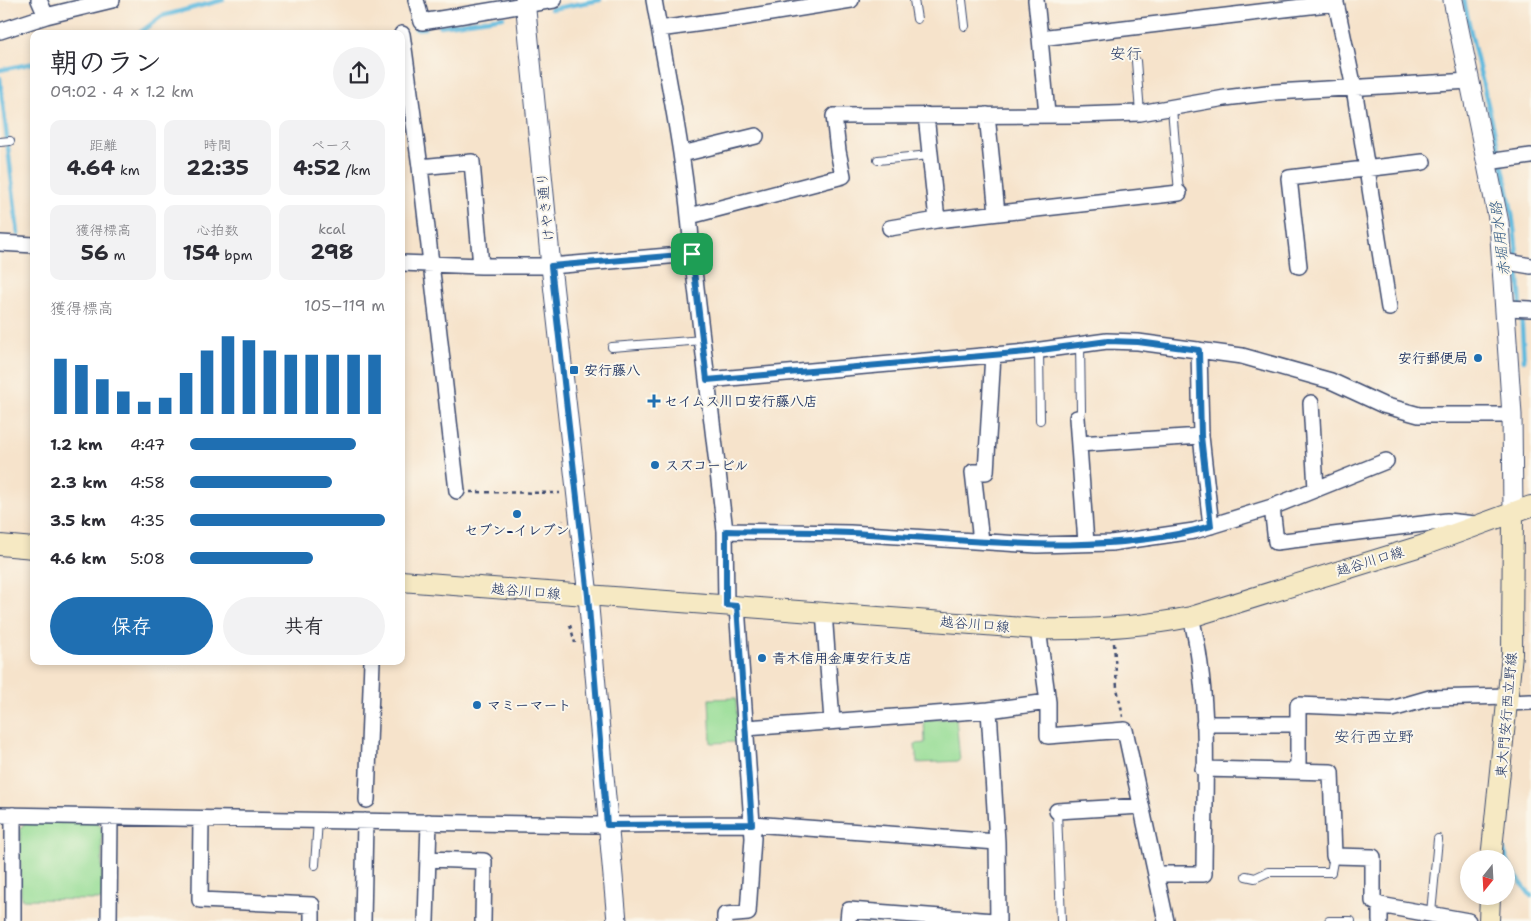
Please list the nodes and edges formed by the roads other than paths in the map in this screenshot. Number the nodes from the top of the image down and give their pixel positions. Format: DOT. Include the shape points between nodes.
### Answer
graph roads {
  1 [pos="39,0"];
  2 [pos="416,0"];
  3 [pos="554,0"];
  4 [pos="654,0"];
  5 [pos="851,0"];
  6 [pos="914,0"];
  7 [pos="962,0"];
  8 [pos="1036,0"];
  9 [pos="1453,0"];
  10 [pos="102,1"];
  11 [pos="1336,1"];
  12 [pos="525,3"];
  13 [pos="803,4"];
  14 [pos="1246,7"];
  15 [pos="46,16"];
  16 [pos="917,19"];
  17 [pos="966,26"];
  18 [pos="660,29"];
  19 [pos="0,31"];
  20 [pos="1040,38"];
  21 [pos="405,56"];
  22 [pos="1136,60"];
  23 [pos="1470,81"];
  24 [pos="1354,88"];
  25 [pos="1172,108"];
  26 [pos="1140,113"];
  27 [pos="1047,114"];
  28 [pos="926,115"];
  29 [pos="987,115"];
  30 [pos="756,136"];
  31 [pos="10,141"];
  32 [pos="0,142"];
  33 [pos="682,154"];
  34 [pos="930,155"];
  35 [pos="1531,156"];
  36 [pos="878,160"];
  37 [pos="1423,162"];
  38 [pos="1489,162"];
  39 [pos="420,167"];
  40 [pos="1367,167"];
  41 [pos="1179,193"];
  42 [pos="997,213"];
  43 [pos="690,216"];
  44 [pos="937,220"];
  45 [pos="890,228"];
  46 [pos="0,243"];
  47 [pos="30,245"];
  48 [pos="692,254"];
  49 [pos="1502,261"];
  50 [pos="405,263"];
  51 [pos="432,264"];
  52 [pos="481,266"];
  53 [pos="551,266"];
  54 [pos="1298,266"];
  55 [pos="1531,266"];
  56 [pos="1389,308"];
  57 [pos="1505,308"];
  58 [pos="1531,309"];
  59 [pos="703,340"];
  60 [pos="1080,344"];
  61 [pos="612,347"];
  62 [pos="1039,350"];
  63 [pos="1199,350"];
  64 [pos="993,354"];
  65 [pos="707,380"];
  66 [pos="1311,402"];
  67 [pos="1079,414"];
  68 [pos="1512,415"];
  69 [pos="1040,420"];
  70 [pos="1201,436"];
  71 [pos="1079,444"];
  72 [pos="1386,461"];
  73 [pos="1316,489"];
  74 [pos="458,491"];
  75 [pos="1272,507"];
  76 [pos="1522,509"];
  77 [pos="1482,525"];
  78 [pos="1211,526"];
  79 [pos="726,531"];
  80 [pos="981,541"];
  81 [pos="1086,543"];
  82 [pos="0,545"];
  83 [pos="30,548"];
  84 [pos="405,581"];
  85 [pos="588,596"];
  86 [pos="732,605"];
  87 [pos="824,612"];
  88 [pos="1191,617"];
  89 [pos="1038,629"];
  90 [pos="372,665"];
  91 [pos="1509,699"];
  92 [pos="1048,702"];
  93 [pos="1531,702"];
  94 [pos="989,710"];
  95 [pos="832,721"];
  96 [pos="1204,724"];
  97 [pos="1298,724"];
  98 [pos="746,728"];
  99 [pos="1204,769"];
  100 [pos="1298,770"];
  101 [pos="367,800"];
  102 [pos="1140,806"];
  103 [pos="1057,811"];
  104 [pos="7,815"];
  105 [pos="110,817"];
  106 [pos="201,819"];
  107 [pos="318,820"];
  108 [pos="365,821"];
  109 [pos="429,822"];
  110 [pos="752,824"];
  111 [pos="607,825"];
  112 [pos="1438,839"];
  113 [pos="997,842"];
  114 [pos="1492,850"];
  115 [pos="1334,856"];
  116 [pos="428,859"];
  117 [pos="315,865"];
  118 [pos="1156,874"];
  119 [pos="1246,876"];
  120 [pos="1380,905"];
  121 [pos="1490,905"];
  122 [pos="1431,913"];
  123 [pos="13,921"];
  124 [pos="109,921"];
  125 [pos="312,921"];
  126 [pos="363,921"];
  127 [pos="426,921"];
  128 [pos="483,921"];
  129 [pos="617,921"];
  130 [pos="725,921"];
  131 [pos="848,921"];
  132 [pos="996,921"];
  133 [pos="1061,921"];
  134 [pos="1166,921"];
  135 [pos="1329,921"];
  136 [pos="1351,921"];
  137 [pos="1380,921"];
  138 [pos="1468,921"];
  139 [pos="1489,921"];
  1 -- 15 [label="street"];
  2 -- 12 [label="street" via="422,22"];
  3 -- 12 [label="street"];
  4 -- 18 [label="street"];
  5 -- 13 [label="street"];
  6 -- 16 [label="lane"];
  7 -- 17 [label="lane"];
  8 -- 20 [label="street"];
  9 -- 23 [label="street"];
  10 -- 15 [label="street"];
  11 -- 14 [label="street"];
  11 -- 24 [label="street"];
  12 -- 53 [label="street, けやき通り"];
  13 -- 18 [label="street" via="740,18"];
  14 -- 20 [label="street"];
  15 -- 19 [label="street"];
  18 -- 33 [label="street"];
  20 -- 27 [label="street"];
  21 -- 39 [label="street"];
  22 -- 26 [label="lane"];
  23 -- 24 [label="street"];
  23 -- 38 [label="street"];
  24 -- 25 [label="street" via="1259,94"];
  24 -- 40 [label="street"];
  25 -- 26 [label="street"];
  25 -- 41 [label="lane"];
  26 -- 27 [label="street"];
  27 -- 29 [label="street"];
  28 -- 29 [label="street"];
  28 -- 34 [label="street"];
  28 -- 43 [label="street" via="834,116 843,176"];
  29 -- 42 [label="street"];
  30 -- 33 [label="street"];
  31 -- 32 [label="lane"];
  33 -- 43 [label="street"];
  34 -- 36 [label="lane"];
  34 -- 44 [label="street"];
  35 -- 38 [label="street"];
  37 -- 40 [label="street"];
  38 -- 49 [label="street"];
  39 -- 51 [label="street"];
  39 -- 52 [label="street" via="472,162"];
  40 -- 54 [label="street" via="1289,178"];
  40 -- 56 [label="street"];
  41 -- 42 [label="street"];
  42 -- 44 [label="street"];
  43 -- 48 [label="street"];
  44 -- 45 [label="street"];
  46 -- 47 [label="street"];
  48 -- 53 [label="street"];
  48 -- 59 [label="street"];
  49 -- 55 [label="street"];
  49 -- 57 [label="street"];
  50 -- 51 [label="street"];
  51 -- 52 [label="street"];
  51 -- 74 [label="street"];
  52 -- 53 [label="street"];
  53 -- 85 [label="street, けやき通り"];
  57 -- 58 [label="street"];
  57 -- 68 [label="street"];
  59 -- 61 [label="lane"];
  59 -- 65 [label="street"];
  60 -- 62 [label="street"];
  60 -- 63 [label="street" via="1138,342"];
  60 -- 67 [label="lane"];
  62 -- 64 [label="street"];
  62 -- 69 [label="lane"];
  63 -- 68 [label="street" via="1242,356 1331,381 1382,405 1419,415"];
  63 -- 70 [label="street"];
  64 -- 65 [label="street"];
  64 -- 80 [label="street" via="986,472 973,472"];
  65 -- 79 [label="street"];
  66 -- 73 [label="street"];
  67 -- 71 [label="street"];
  68 -- 76 [label="street"];
  70 -- 71 [label="street"];
  70 -- 78 [label="street"];
  71 -- 81 [label="street"];
  72 -- 73 [label="street"];
  73 -- 75 [label="street"];
  75 -- 77 [label="street" via="1276,542 1447,521"];
  75 -- 78 [label="street"];
  76 -- 77 [label="main road, 越谷川口線"];
  76 -- 91 [label="main road, 東大門安行西立野線"];
  77 -- 88 [label="main road, 越谷川口線"];
  78 -- 81 [label="street" via="1111,543"];
  79 -- 80 [label="street" via="850,533"];
  79 -- 86 [label="street"];
  80 -- 81 [label="street" via="1037,545"];
  82 -- 83 [label="main road"];
  84 -- 85 [label="main road, 越谷川口線"];
  85 -- 86 [label="main road, 越谷川口線"];
  85 -- 111 [label="street, けやき通り"];
  86 -- 87 [label="main road, 越谷川口線"];
  86 -- 98 [label="street"];
  87 -- 89 [label="main road, 越谷川口線"];
  87 -- 95 [label="street"];
  88 -- 89 [label="main road, 越谷川口線" via="1113,628"];
  88 -- 96 [label="street" via="1198,646"];
  89 -- 92 [label="street"];
  90 -- 101 [label="street"];
  91 -- 93 [label="street"];
  91 -- 97 [label="street" via="1430,698 1392,709 1298,706"];
  91 -- 114 [label="main road, 東大門安行西立野線"];
  92 -- 94 [label="street"];
  92 -- 102 [label="street" via="1048,736 1125,730"];
  94 -- 95 [label="street"];
  94 -- 113 [label="street"];
  95 -- 98 [label="street"];
  96 -- 97 [label="street"];
  96 -- 99 [label="street"];
  97 -- 100 [label="street"];
  98 -- 110 [label="street"];
  99 -- 100 [label="street"];
  99 -- 118 [label="street" via="1204,874"];
  100 -- 115 [label="street" via="1331,772"];
  102 -- 103 [label="street"];
  102 -- 118 [label="street"];
  103 -- 133 [label="lane"];
  104 -- 105 [label="street"];
  104 -- 123 [label="street"];
  105 -- 106 [label="street"];
  105 -- 124 [label="street"];
  106 -- 107 [label="street"];
  106 -- 125 [label="street" via="200,900 312,905"];
  107 -- 108 [label="street"];
  107 -- 117 [label="lane"];
  108 -- 109 [label="street"];
  108 -- 126 [label="street"];
  109 -- 111 [label="street"];
  109 -- 116 [label="street"];
  110 -- 111 [label="street"];
  110 -- 113 [label="street"];
  110 -- 130 [label="street" via="748,913 725,914"];
  111 -- 129 [label="street, けやき通り"];
  112 -- 122 [label="lane"];
  113 -- 132 [label="street"];
  115 -- 119 [label="lane" via="1331,872 1268,872 1256,878"];
  115 -- 120 [label="street" via="1373,857 1374,901"];
  116 -- 127 [label="street"];
  116 -- 128 [label="street" via="484,861"];
  118 -- 134 [label="street"];
  120 -- 122 [label="street"];
  120 -- 137 [label="street"];
  121 -- 139 [label="main road"];
  122 -- 138 [label="street"];
  131 -- 132 [label="street" via="849,910"];
  135 -- 136 [label="lane"];
}
